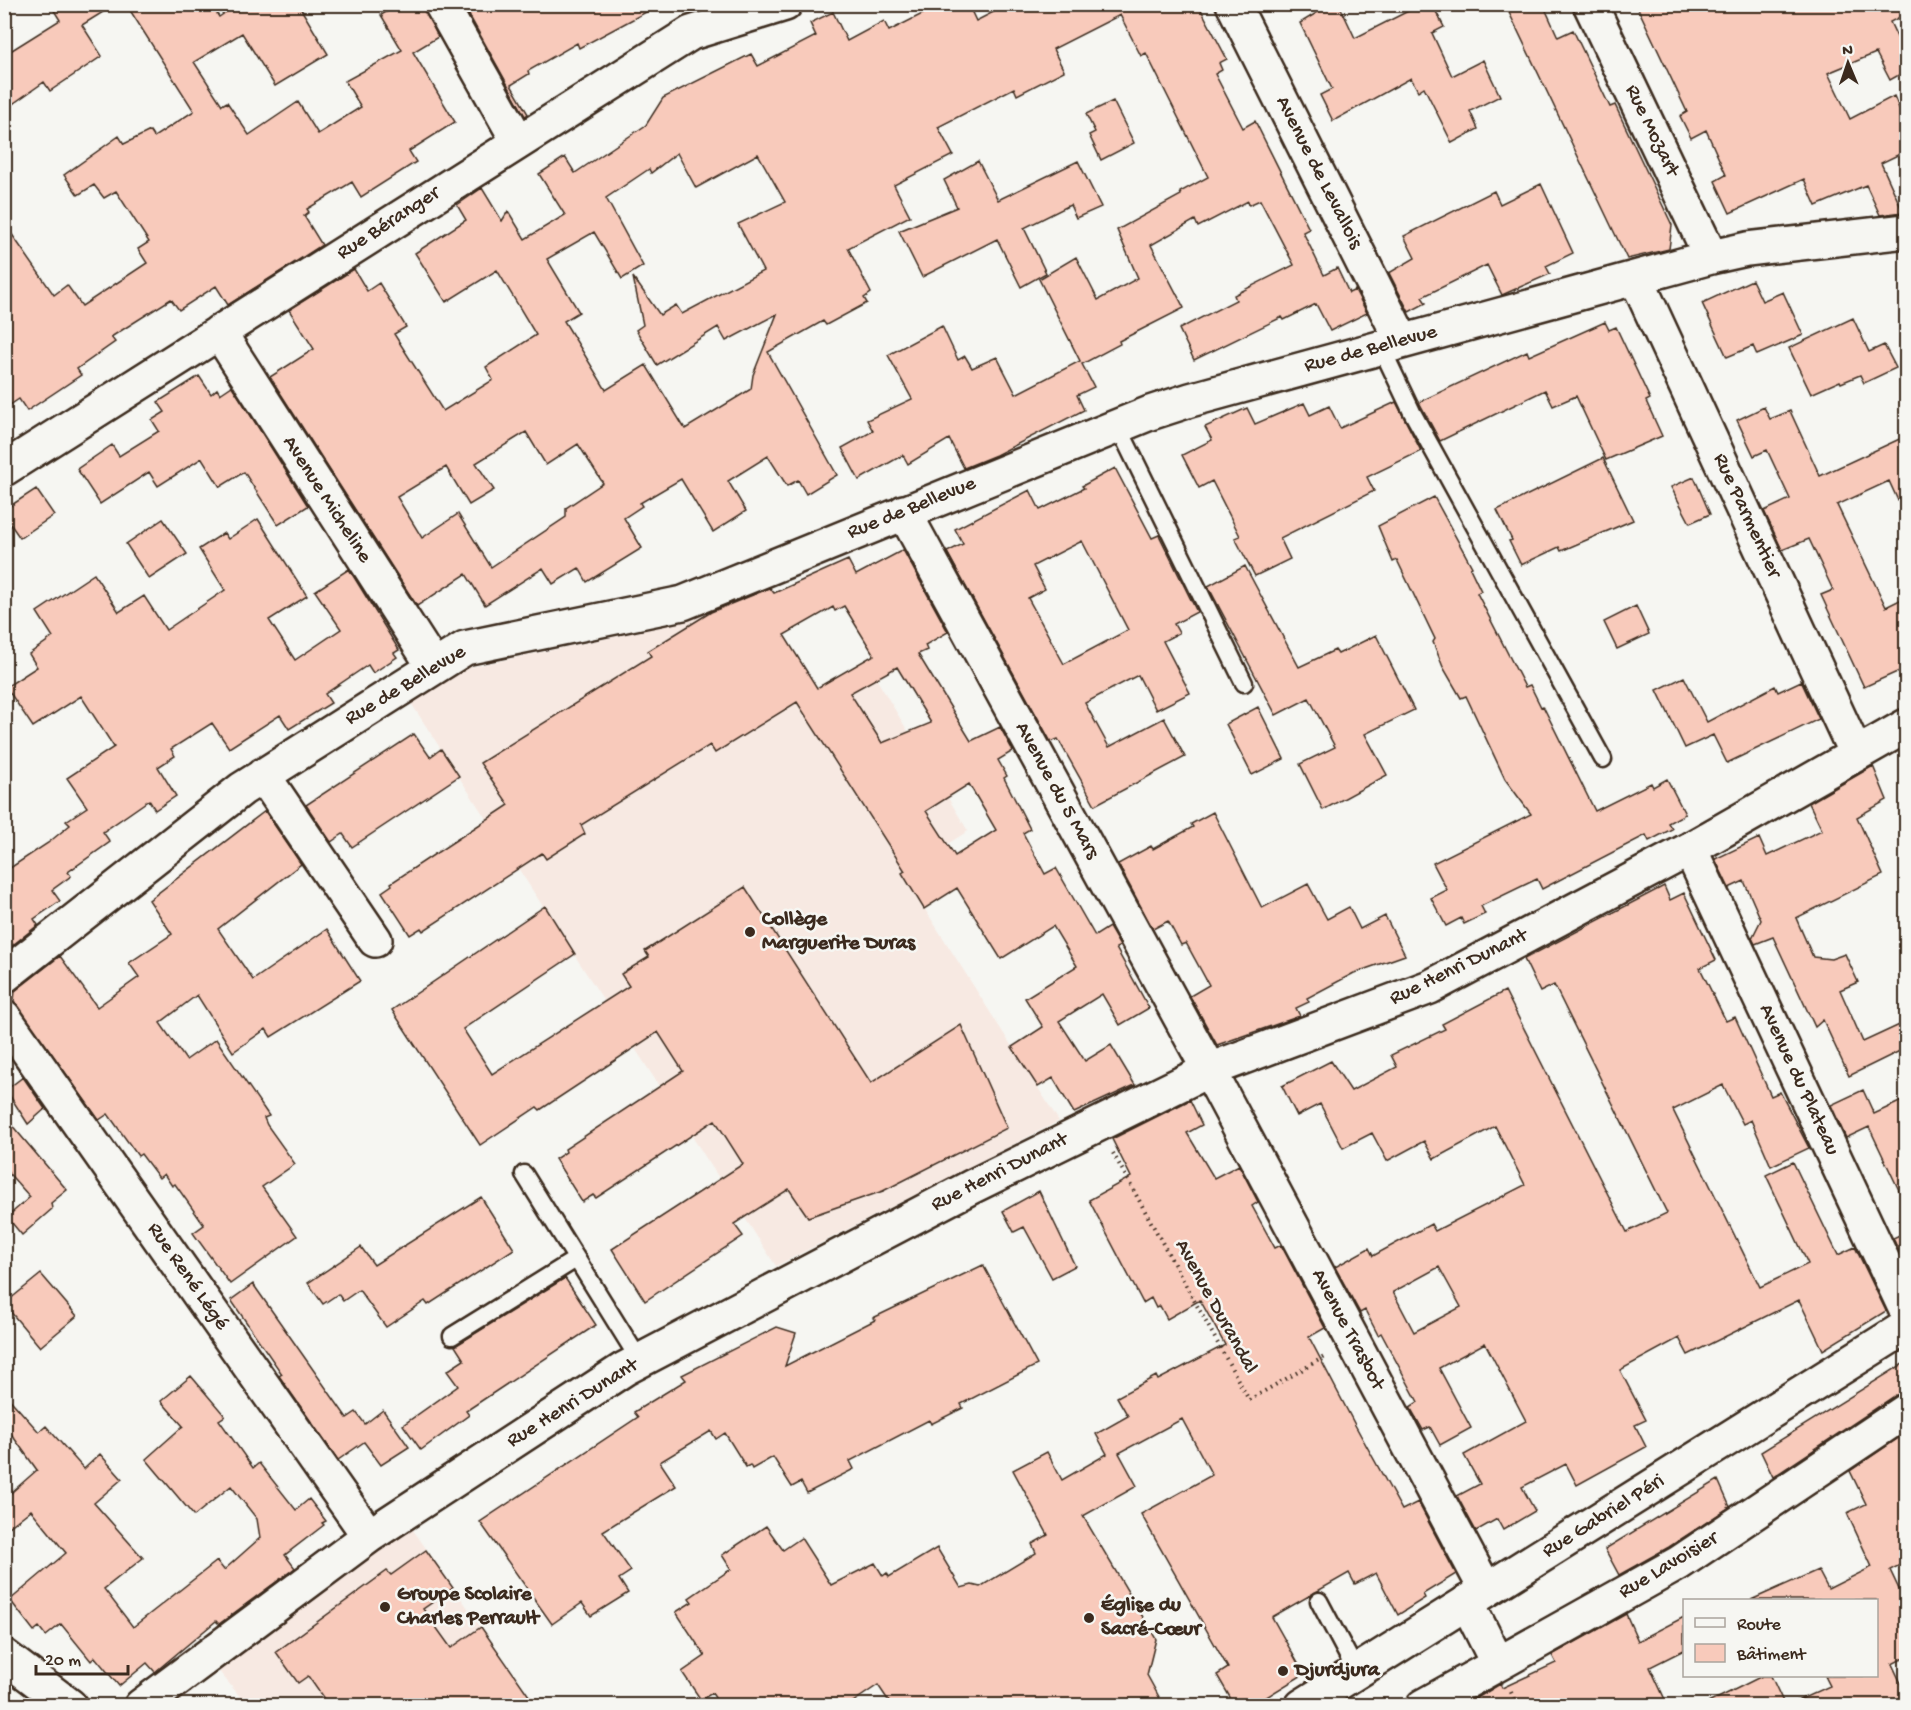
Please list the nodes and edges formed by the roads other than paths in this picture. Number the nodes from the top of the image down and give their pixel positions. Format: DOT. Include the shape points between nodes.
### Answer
graph roads {
  1 [pos="441,4"];
  2 [pos="785,4"];
  3 [pos="1233,4"];
  4 [pos="1590,4"];
  5 [pos="518,141"];
  6 [pos="1906,231"];
  7 [pos="1711,257"];
  8 [pos="1636,278"];
  9 [pos="219,332"];
  10 [pos="1391,344"];
  11 [pos="1118,426"];
  12 [pos="4,469"];
  13 [pos="904,512"];
  14 [pos="434,667"];
  15 [pos="1244,683"];
  16 [pos="1906,726"];
  17 [pos="1857,753"];
  18 [pos="1603,759"];
  19 [pos="263,775"];
  20 [pos="1690,849"];
  21 [pos="375,940"];
  22 [pos="4,976"];
  23 [pos="4,1017"];
  24 [pos="1209,1070"];
  25 [pos="524,1174"];
  26 [pos="576,1259"];
  27 [pos="1906,1310"];
  28 [pos="1906,1327"];
  29 [pos="452,1336"];
  30 [pos="640,1361"];
  31 [pos="1906,1411"];
  32 [pos="369,1536"];
  33 [pos="1477,1596"];
  34 [pos="1319,1601"];
  35 [pos="4,1656"];
  36 [pos="1498,1664"];
  37 [pos="1356,1671"];
  38 [pos="70,1706"];
  39 [pos="141,1706"];
  40 [pos="1302,1706"];
  41 [pos="1423,1706"];
  1 -- 5 [label="street"];
  2 -- 5 [label="street, Rue Béranger" via="691,33"];
  3 -- 10 [label="street, Avenue de Levallois"];
  4 -- 7 [label="street, Rue Mozart"];
  5 -- 9 [label="street, Rue Béranger"];
  6 -- 7 [label="street, Rue de Bellevue" via="1747,249"];
  7 -- 8 [label="street, Rue de Bellevue"];
  8 -- 10 [label="street, Rue de Bellevue"];
  8 -- 17 [label="street, Rue Parmentier"];
  9 -- 12 [label="street, Rue Béranger"];
  9 -- 14 [label="street, Avenue Micheline"];
  10 -- 11 [label="street, Rue de Bellevue" via="1190,400"];
  10 -- 18 [label="lane" via="1412,412"];
  11 -- 13 [label="street, Rue de Bellevue"];
  11 -- 15 [label="lane"];
  13 -- 14 [label="street, Rue de Bellevue" via="683,603 465,648"];
  13 -- 24 [label="street, Avenue du 5 Mars"];
  14 -- 19 [label="street, Rue de Bellevue"];
  16 -- 17 [label="street, Rue Henri Dunant"];
  17 -- 20 [label="street, Rue Henri Dunant"];
  19 -- 21 [label="street"];
  19 -- 22 [label="street, Rue de Bellevue"];
  20 -- 24 [label="street, Rue Henri Dunant" via="1430,987"];
  20 -- 27 [label="street, Avenue du Plateau"];
  23 -- 32 [label="street, Rue René Légé"];
  24 -- 30 [label="street, Rue Henri Dunant" via="971,1186"];
  24 -- 33 [label="street, Avenue Trasbot" via="1353,1341"];
  25 -- 26 [label="lane"];
  26 -- 29 [label="lane"];
  26 -- 30 [label="lane"];
  28 -- 33 [label="street, Rue Gabriel Péri"];
  30 -- 32 [label="street, Rue Henri Dunant"];
  31 -- 36 [label="street, Rue Lavoisier" via="1679,1563"];
  32 -- 39 [label="street, Rue Henri Dunant"];
  33 -- 36 [label="street, Avenue Trasbot"];
  33 -- 37 [label="street, Rue Gabriel Péri"];
  34 -- 37 [label="lane"];
  35 -- 38 [label="street"];
  36 -- 41 [label="street, Rue Lavoisier"];
  37 -- 40 [label="street, Rue Gabriel Péri"];
}
